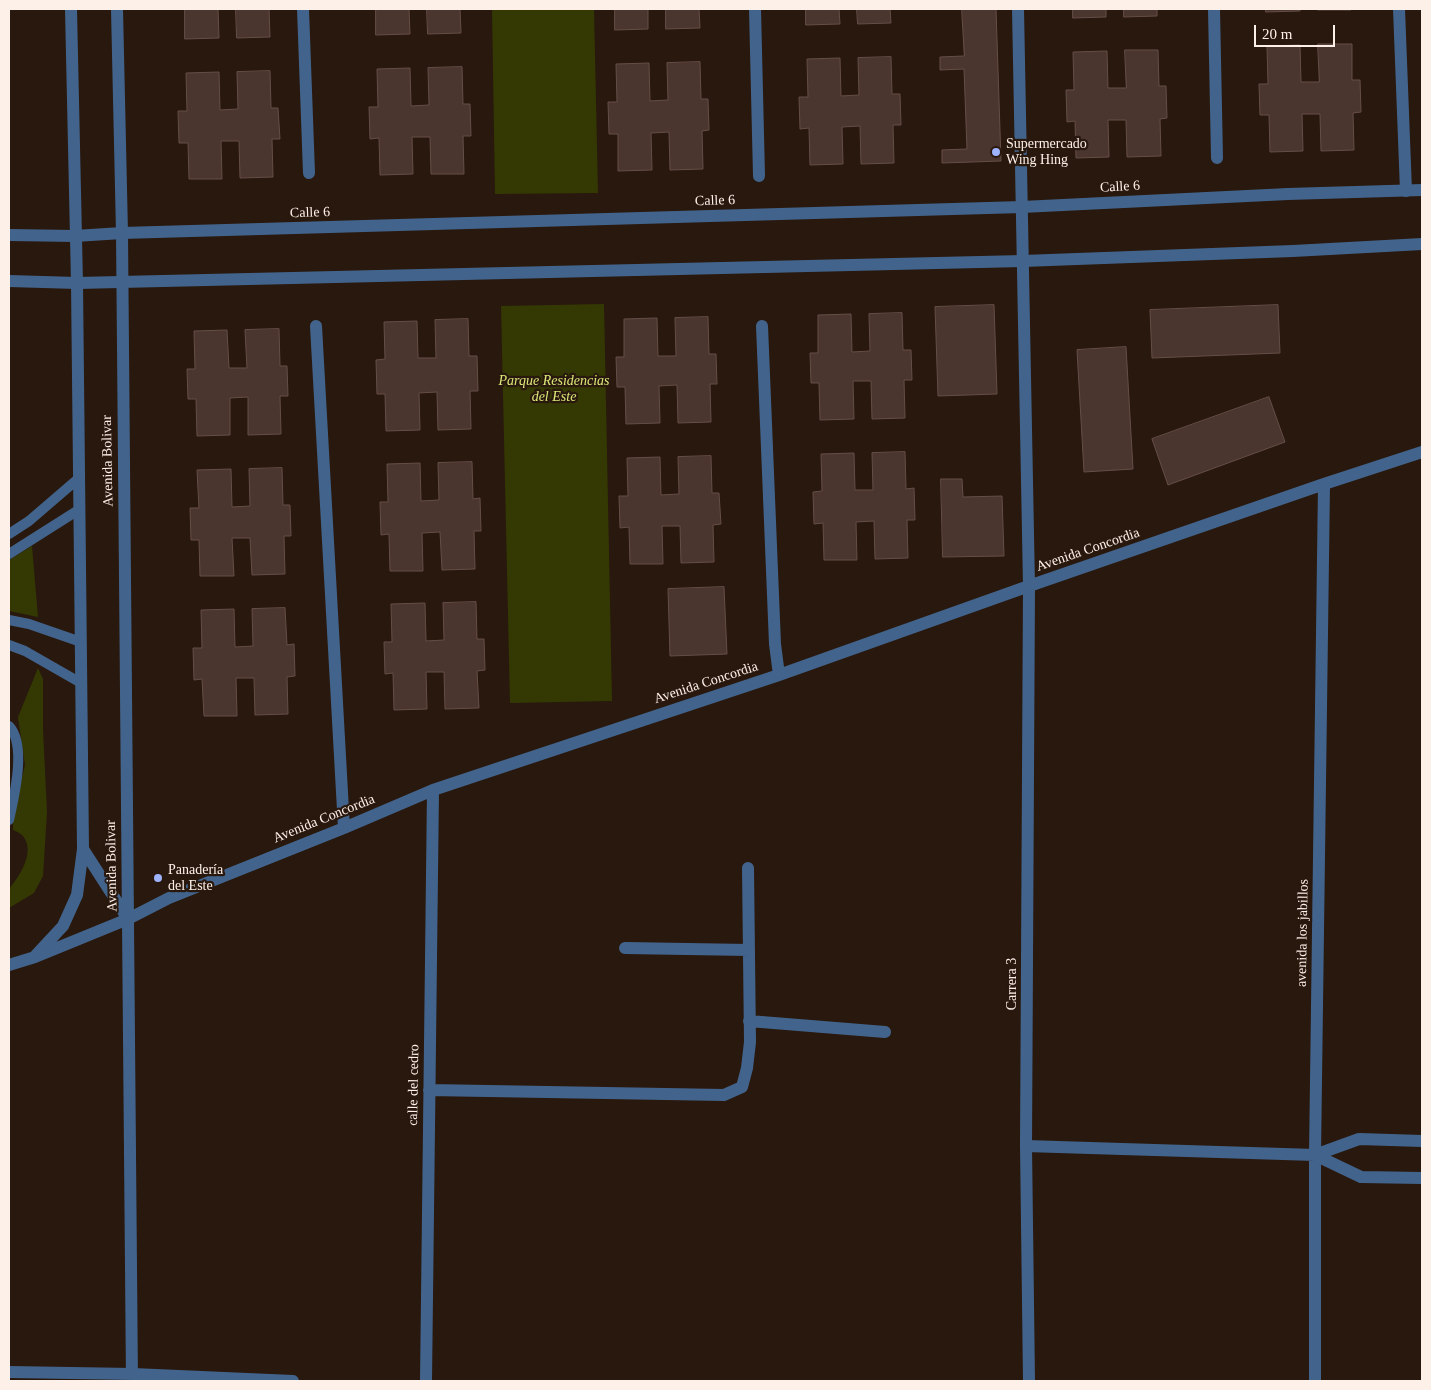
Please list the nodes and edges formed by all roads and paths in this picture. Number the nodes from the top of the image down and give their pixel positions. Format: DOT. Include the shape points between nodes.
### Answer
graph roads {
  1 [pos="71,9"];
  2 [pos="117,9"];
  3 [pos="303,9"];
  4 [pos="755,9"];
  5 [pos="1018,9"];
  6 [pos="1214,9"];
  7 [pos="1399,9"];
  8 [pos="1217,158"];
  9 [pos="309,173"];
  10 [pos="759,176"];
  11 [pos="1422,190"];
  12 [pos="1406,191"];
  13 [pos="1022,207"];
  14 [pos="122,233"];
  15 [pos="9,235"];
  16 [pos="75,236"];
  17 [pos="1422,244"];
  18 [pos="1023,261"];
  19 [pos="9,281"];
  20 [pos="122,281"];
  21 [pos="77,283"];
  22 [pos="316,326"];
  23 [pos="762,326"];
  24 [pos="1422,452"];
  25 [pos="79,478"];
  26 [pos="1324,484"];
  27 [pos="80,509"];
  28 [pos="9,534"];
  29 [pos="9,554"];
  30 [pos="1029,586"];
  31 [pos="9,620"];
  32 [pos="81,642"];
  33 [pos="9,645"];
  34 [pos="779,675"];
  35 [pos="81,683"];
  36 [pos="9,726"];
  37 [pos="433,790"];
  38 [pos="9,820"];
  39 [pos="344,828"];
  40 [pos="83,849"];
  41 [pos="748,868"];
  42 [pos="128,920"];
  43 [pos="625,948"];
  44 [pos="750,950"];
  45 [pos="35,957"];
  46 [pos="9,966"];
  47 [pos="749,1021"];
  48 [pos="885,1032"];
  49 [pos="429,1090"];
  50 [pos="1422,1142"];
  51 [pos="1026,1146"];
  52 [pos="1315,1155"];
  53 [pos="1422,1178"];
  54 [pos="9,1372"];
  55 [pos="132,1378"];
  56 [pos="293,1381"];
  57 [pos="426,1381"];
  58 [pos="1029,1381"];
  59 [pos="1315,1381"];
  1 -- 16 [label="street, Avenida Bolivar"];
  2 -- 14 [label="street, Avenida Bolivar"];
  3 -- 9 [label="street"];
  4 -- 10 [label="street"];
  5 -- 13 [label="street, Carrera 3"];
  6 -- 8 [label="street"];
  7 -- 12 [label="street"];
  11 -- 12 [label="street, Calle 6"];
  12 -- 13 [label="street, Calle 6"];
  13 -- 14 [label="street, Calle 6"];
  13 -- 18 [label="street, Carrera 3"];
  14 -- 16 [label="street, Calle 6"];
  14 -- 20 [label="street, Avenida Bolivar"];
  15 -- 16 [label="street, Calle 6"];
  16 -- 21 [label="street, Avenida Bolivar"];
  17 -- 18 [label="street"];
  18 -- 20 [label="street"];
  18 -- 30 [label="street, Carrera 3"];
  19 -- 21 [label="street"];
  20 -- 21 [label="street"];
  20 -- 42 [label="street, Avenida Bolivar"];
  21 -- 25 [label="street, Avenida Bolivar"];
  22 -- 39 [label="street"];
  23 -- 34 [label="street"];
  24 -- 26 [label="street, Avenida Concordia"];
  25 -- 27 [label="street, Avenida Bolivar"];
  25 -- 28 [label="lane"];
  26 -- 30 [label="street, Avenida Concordia"];
  26 -- 52 [label="street, avenida los jabillos"];
  27 -- 29 [label="lane"];
  27 -- 32 [label="street, Avenida Bolivar"];
  30 -- 34 [label="street, Avenida Concordia"];
  30 -- 51 [label="street, Carrera 3"];
  31 -- 32 [label="lane"];
  32 -- 35 [label="street, Avenida Bolivar"];
  33 -- 35 [label="lane"];
  34 -- 37 [label="street, Avenida Concordia"];
  35 -- 40 [label="street, Avenida Bolivar"];
  36 -- 38 [label="lane" via="19,752"];
  37 -- 39 [label="street, Avenida Concordia"];
  37 -- 49 [label="street, calle del cedro"];
  39 -- 42 [label="street, Avenida Concordia" via="169,898"];
  40 -- 42 [label="street, Avenida Bolivar"];
  40 -- 45 [label="street" via="77,895 63,926"];
  41 -- 44 [label="street"];
  42 -- 45 [label="street, Avenida Concordia"];
  42 -- 55 [label="street"];
  43 -- 44 [label="street"];
  44 -- 47 [label="street"];
  45 -- 46 [label="street, Avenida Concordia"];
  47 -- 48 [label="street"];
  47 -- 49 [label="street" via="748,1068 742,1087 724,1095"];
  49 -- 57 [label="street, calle del cedro"];
  50 -- 52 [label="street" via="1358,1139"];
  51 -- 52 [label="street"];
  51 -- 58 [label="street, Carrera 3"];
  52 -- 53 [label="street" via="1360,1177"];
  52 -- 59 [label="street, avenida los jabillos"];
  54 -- 55 [label="street"];
  55 -- 56 [label="street"];
}
